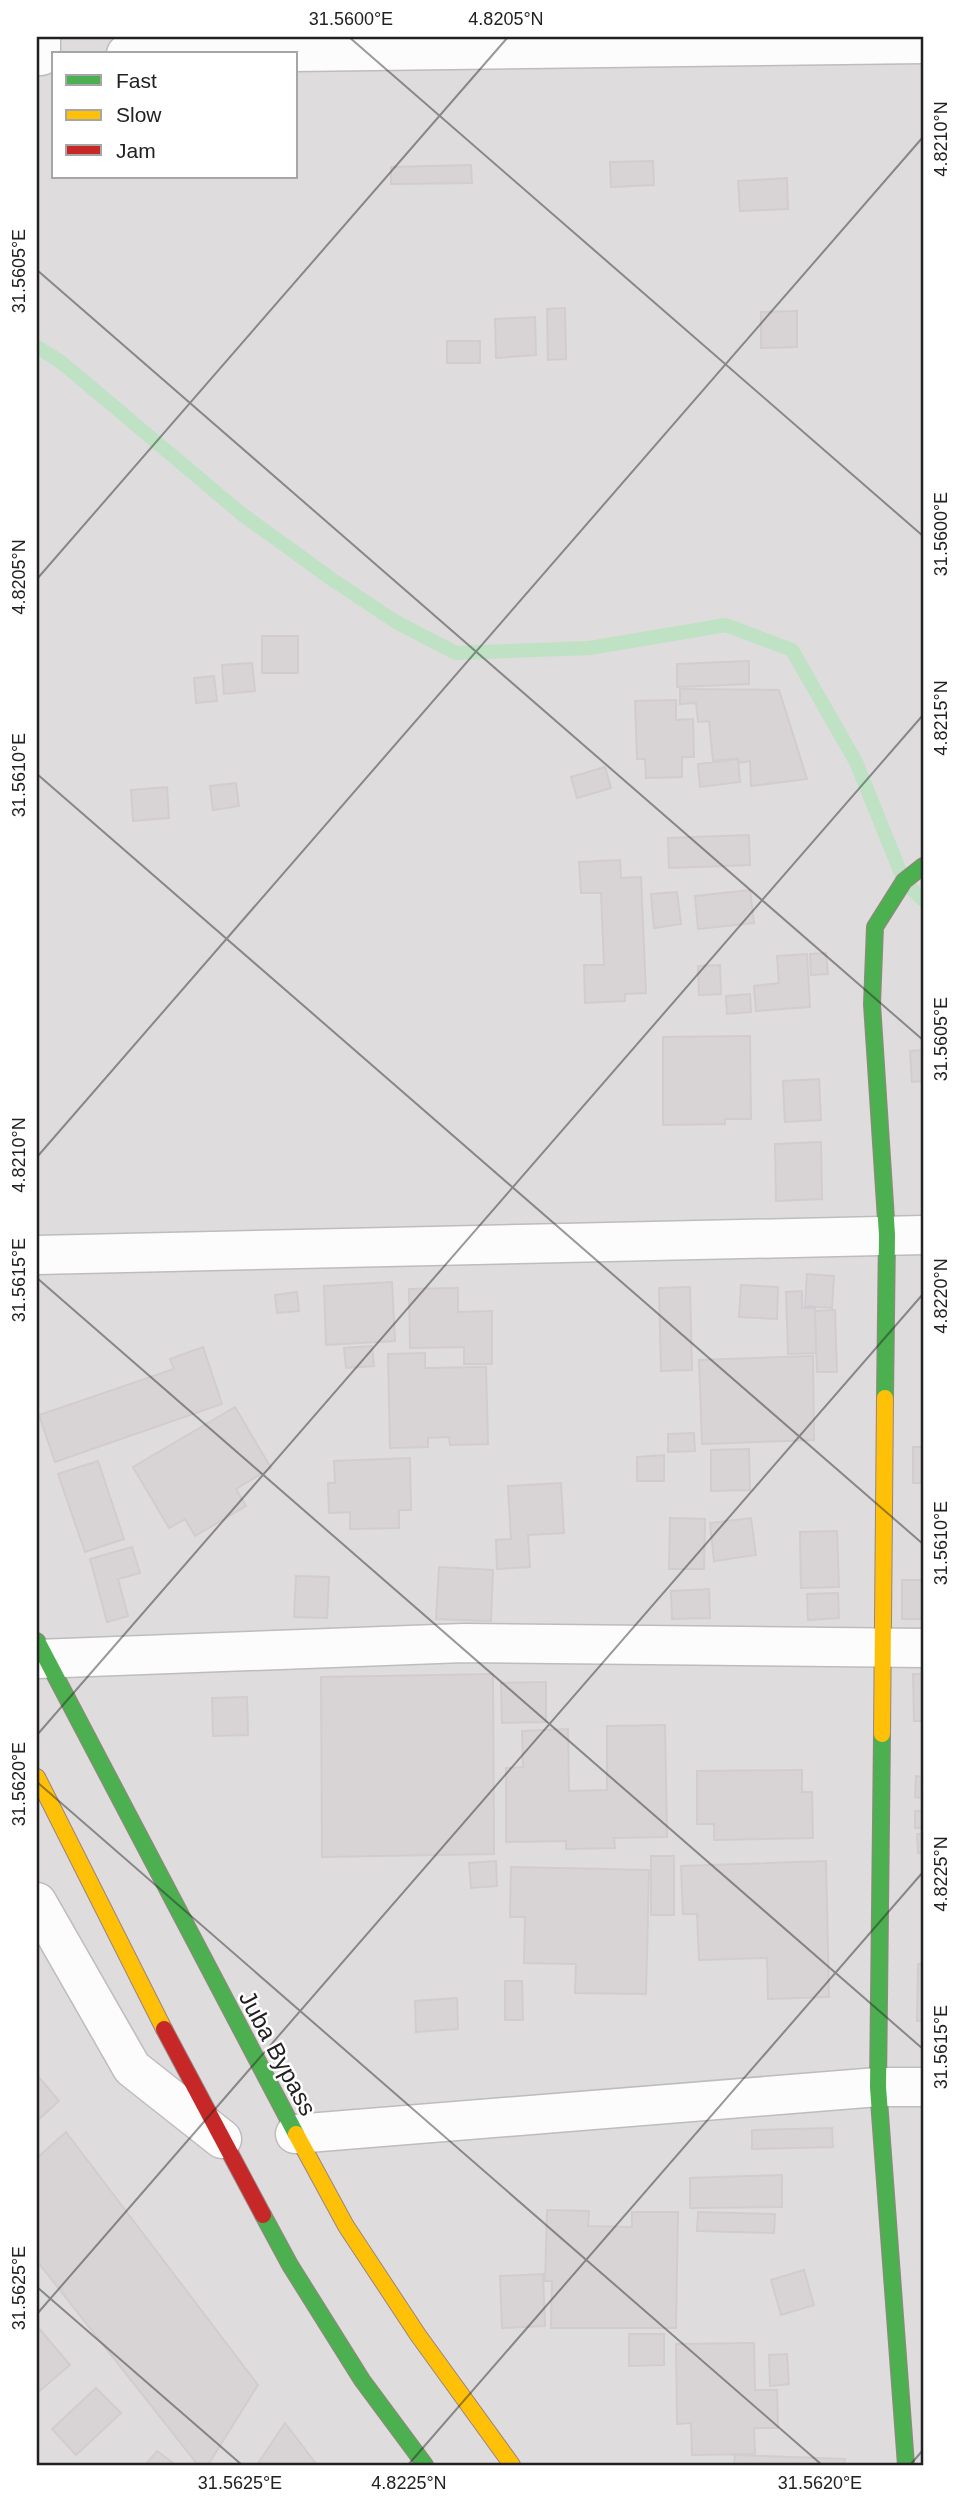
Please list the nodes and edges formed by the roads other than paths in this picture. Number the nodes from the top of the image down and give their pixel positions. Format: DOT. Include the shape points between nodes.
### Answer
graph roads {
  1 [pos="583,42"];
  2 [pos="923,44"];
  3 [pos="202,52"];
  4 [pos="923,866"];
  5 [pos="905,1235"];
  6 [pos="37,1255"];
  7 [pos="923,1648"];
  8 [pos="884,1649"];
  9 [pos="40,1653"];
  10 [pos="37,1777"];
  11 [pos="37,1902"];
  12 [pos="878,2087"];
  13 [pos="923,2087"];
  14 [pos="295,2134"];
  15 [pos="222,2139"];
  16 [pos="425,2465"];
  17 [pos="512,2465"];
  18 [pos="906,2465"];
  1 -- 2 [label="street"];
  1 -- 3 [label="street"];
  4 -- 5 [label="main road" via="904,881 875,927 873,1004"];
  5 -- 6 [label="street"];
  5 -- 8 [label="main road"];
  7 -- 8 [label="street"];
  8 -- 9 [label="street" via="464,1643"];
  8 -- 12 [label="main road"];
  9 -- 14 [label="main road, Juba Bypass"];
  10 -- 15 [label="main road"];
  11 -- 15 [label="street" via="132,2068"];
  12 -- 13 [label="street"];
  12 -- 14 [label="street"];
  12 -- 18 [label="main road"];
  14 -- 17 [label="main road, Juba Bypass" via="346,2226"];
  15 -- 16 [label="main road" via="329,2330"];
}
